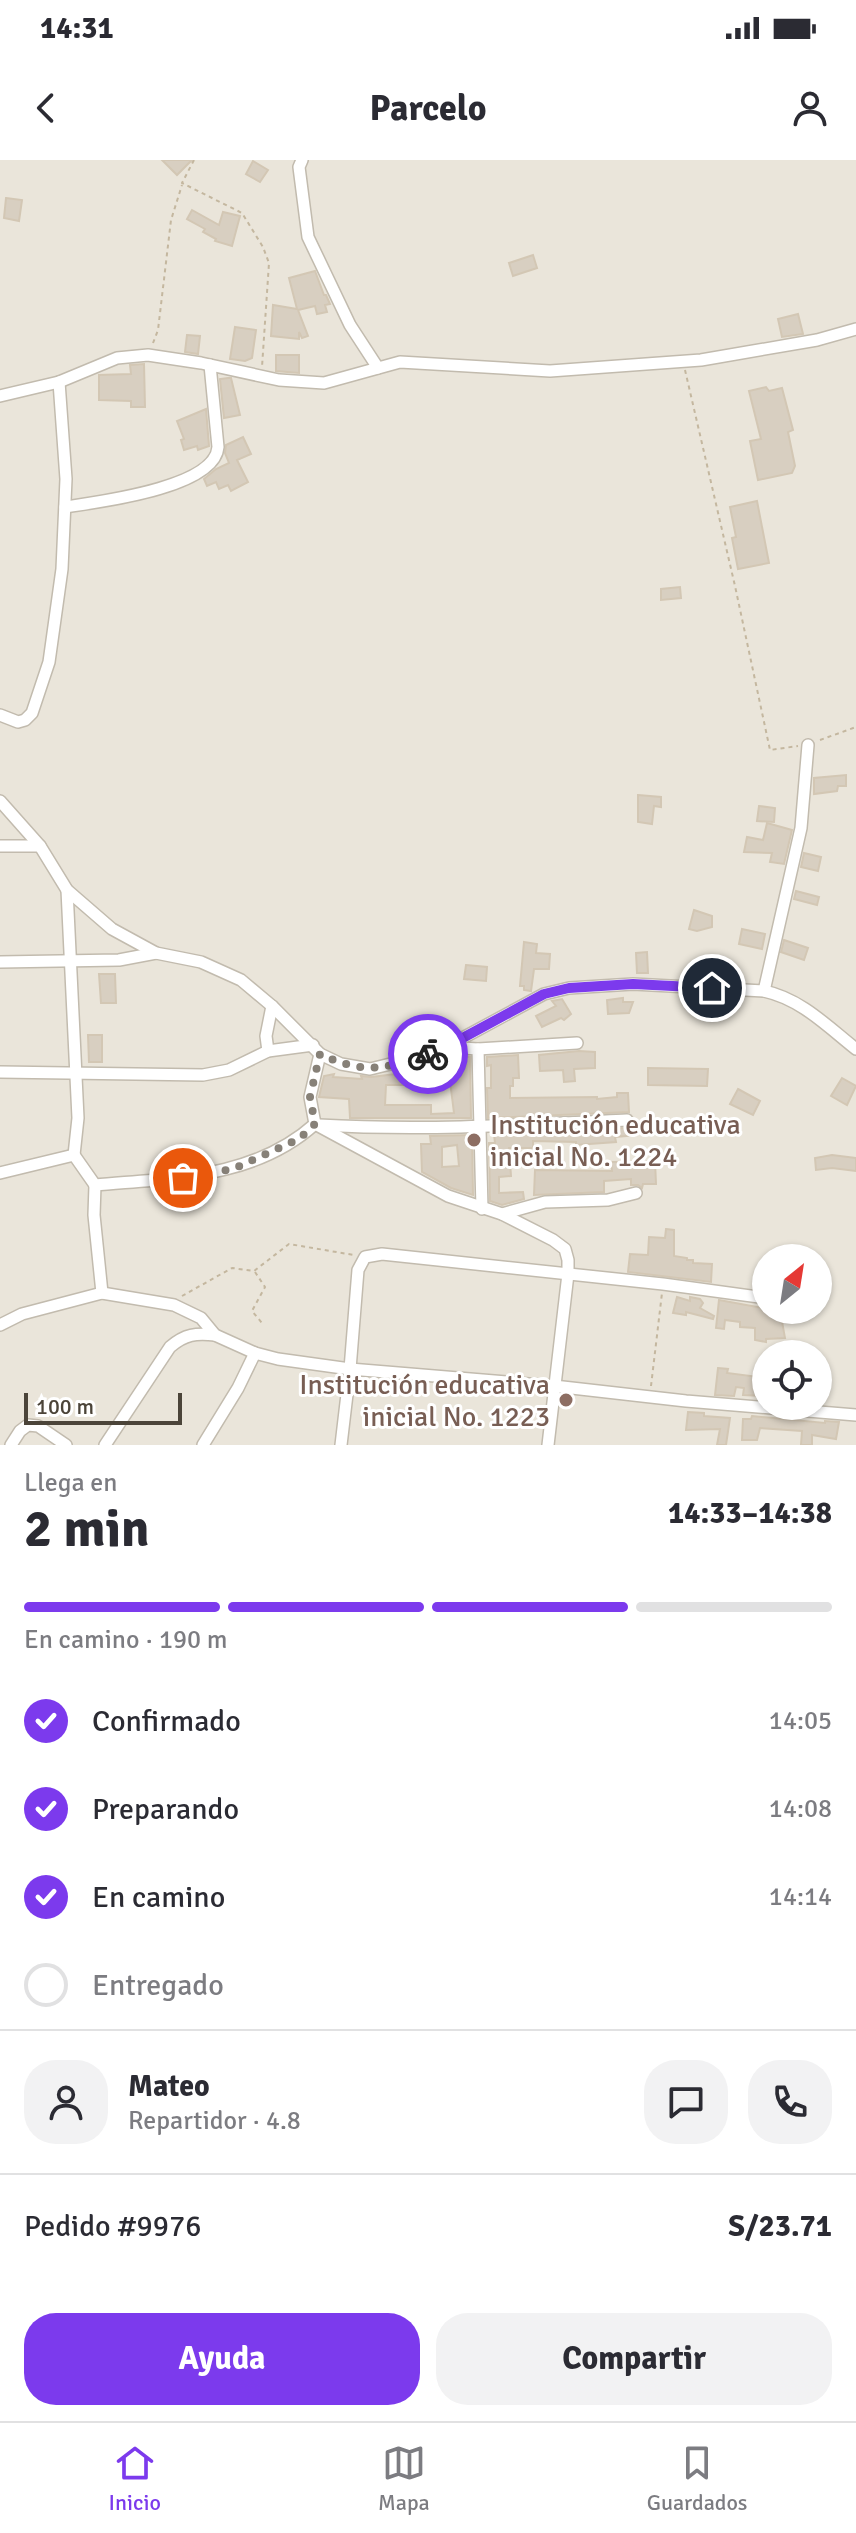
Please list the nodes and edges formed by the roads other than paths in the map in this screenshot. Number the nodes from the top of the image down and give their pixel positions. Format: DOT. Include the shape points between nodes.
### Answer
graph roads {
  1 [pos="302,160"];
  2 [pos="856,329"];
  3 [pos="210,365"];
  4 [pos="378,368"];
  5 [pos="59,382"];
  6 [pos="0,396"];
  7 [pos="65,507"];
  8 [pos="0,715"];
  9 [pos="808,745"];
  10 [pos="0,801"];
  11 [pos="0,846"];
  12 [pos="40,846"];
  13 [pos="67,890"];
  14 [pos="156,953"];
  15 [pos="0,962"];
  16 [pos="72,962"];
  17 [pos="764,991"];
  18 [pos="272,1006"];
  19 [pos="577,1043"];
  20 [pos="446,1047"];
  21 [pos="317,1049"];
  22 [pos="478,1049"];
  23 [pos="856,1049"];
  24 [pos="268,1051"];
  25 [pos="0,1072"];
  26 [pos="77,1072"];
  27 [pos="627,1120"];
  28 [pos="315,1124"];
  29 [pos="482,1128"];
  30 [pos="74,1155"];
  31 [pos="0,1173"];
  32 [pos="95,1185"];
  33 [pos="636,1193"];
  34 [pos="482,1209"];
  35 [pos="502,1214"];
  36 [pos="568,1274"];
  37 [pos="102,1293"];
  38 [pos="752,1296"];
  39 [pos="0,1325"];
  40 [pos="215,1335"];
  41 [pos="255,1353"];
  42 [pos="350,1369"];
  43 [pos="554,1386"];
  44 [pos="856,1415"];
  45 [pos="11,1445"];
  46 [pos="66,1445"];
  47 [pos="105,1445"];
  48 [pos="203,1445"];
  49 [pos="341,1445"];
  50 [pos="548,1445"];
  1 -- 4 [label="street" via="308,237 350,325"];
  2 -- 4 [label="street" via="683,362 550,371 400,362"];
  3 -- 4 [label="street" via="279,380 324,383"];
  3 -- 5 [label="street" via="148,355 117,358"];
  3 -- 7 [label="street" via="218,453 202,471 144,494"];
  5 -- 6 [label="street"];
  5 -- 7 [label="street"];
  7 -- 8 [label="street" via="49,662 32,713 18,722"];
  9 -- 17 [label="street" via="801,828"];
  10 -- 12 [label="street"];
  11 -- 12 [label="street"];
  12 -- 13 [label="street"];
  13 -- 14 [label="street" via="112,929"];
  13 -- 16 [label="street"];
  14 -- 16 [label="street"];
  14 -- 18 [label="street" via="201,962 241,980"];
  15 -- 16 [label="street"];
  16 -- 26 [label="street"];
  17 -- 20 [label="street" via="633,984 569,988 544,994"];
  17 -- 23 [label="street" via="805,1008"];
  18 -- 21 [label="street"];
  18 -- 24 [label="street"];
  19 -- 22 [label="street"];
  20 -- 21 [label="street" via="370,1069 341,1064"];
  20 -- 22 [label="street"];
  21 -- 24 [label="street"];
  21 -- 28 [label="street" via="310,1097"];
  22 -- 29 [label="street"];
  24 -- 26 [label="street" via="229,1070 203,1075"];
  25 -- 26 [label="street"];
  26 -- 30 [label="street"];
  27 -- 29 [label="street"];
  28 -- 29 [label="street"];
  28 -- 32 [label="street" via="299,1139 233,1169"];
  28 -- 34 [label="street"];
  29 -- 34 [label="street"];
  30 -- 31 [label="street"];
  30 -- 32 [label="street"];
  32 -- 37 [label="street"];
  33 -- 35 [label="street" via="608,1200 545,1202"];
  34 -- 35 [label="street"];
  35 -- 36 [label="street" via="565,1249"];
  36 -- 38 [label="street"];
  36 -- 42 [label="street" via="382,1254 365,1257 358,1270"];
  36 -- 43 [label="street"];
  37 -- 39 [label="street"];
  37 -- 40 [label="street" via="174,1305 201,1318"];
  40 -- 41 [label="street"];
  40 -- 47 [label="street" via="195,1333 170,1347"];
  41 -- 42 [label="street"];
  41 -- 48 [label="street"];
  42 -- 43 [label="street"];
  42 -- 49 [label="street"];
  43 -- 44 [label="street"];
  43 -- 50 [label="street"];
  45 -- 46 [label="street" via="28,1425"];
}
